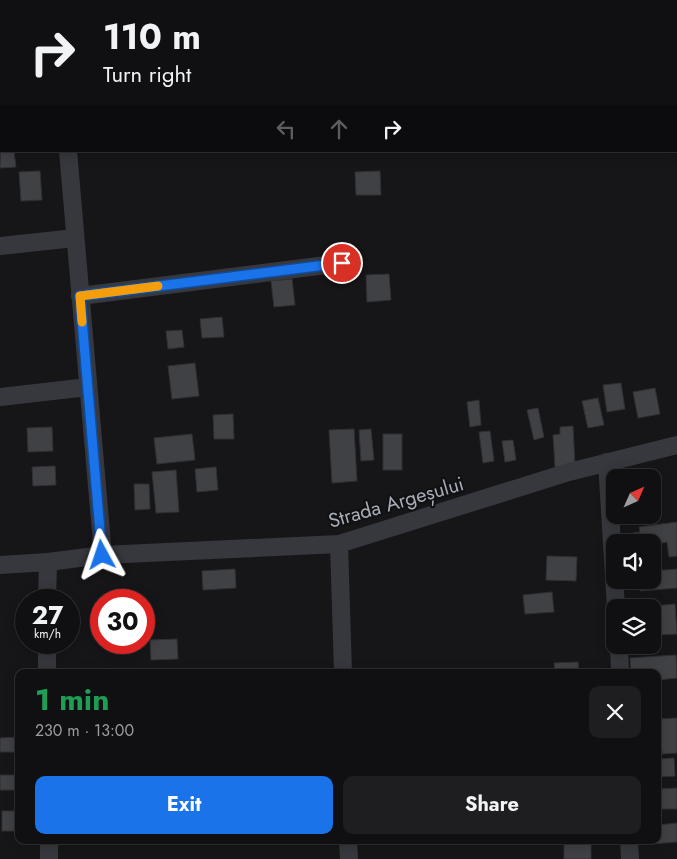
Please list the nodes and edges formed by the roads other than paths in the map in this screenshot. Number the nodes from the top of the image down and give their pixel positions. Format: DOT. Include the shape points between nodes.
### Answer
graph roads {
  1 [pos="68,152"];
  2 [pos="75,238"];
  3 [pos="0,246"];
  4 [pos="342,263"];
  5 [pos="80,296"];
  6 [pos="88,387"];
  7 [pos="0,396"];
  8 [pos="677,445"];
  9 [pos="607,462"];
  10 [pos="339,544"];
  11 [pos="102,555"];
  12 [pos="48,562"];
  13 [pos="0,564"];
  14 [pos="47,589"];
  15 [pos="615,599"];
  16 [pos="47,654"];
  17 [pos="619,654"];
  18 [pos="47,669"];
  19 [pos="343,669"];
  20 [pos="620,669"];
  21 [pos="49,844"];
  22 [pos="348,844"];
  23 [pos="629,844"];
  24 [pos="49,859"];
  25 [pos="349,859"];
  26 [pos="630,859"];
  1 -- 2 [label="street"];
  2 -- 3 [label="street"];
  2 -- 5 [label="street"];
  4 -- 5 [label="street"];
  5 -- 6 [label="street"];
  6 -- 7 [label="street"];
  6 -- 11 [label="street"];
  8 -- 9 [label="street, Strada Argeșului"];
  9 -- 10 [label="street, Strada Argeșului"];
  9 -- 15 [label="street"];
  10 -- 11 [label="street, Strada Argeșului"];
  10 -- 19 [label="street"];
  11 -- 12 [label="street, Strada Argeșului"];
  12 -- 13 [label="street, Strada Argeșului"];
  12 -- 14 [label="street"];
  16 -- 18 [label="street"];
  17 -- 20 [label="street"];
  21 -- 24 [label="street"];
  22 -- 25 [label="street"];
  23 -- 26 [label="street"];
}
